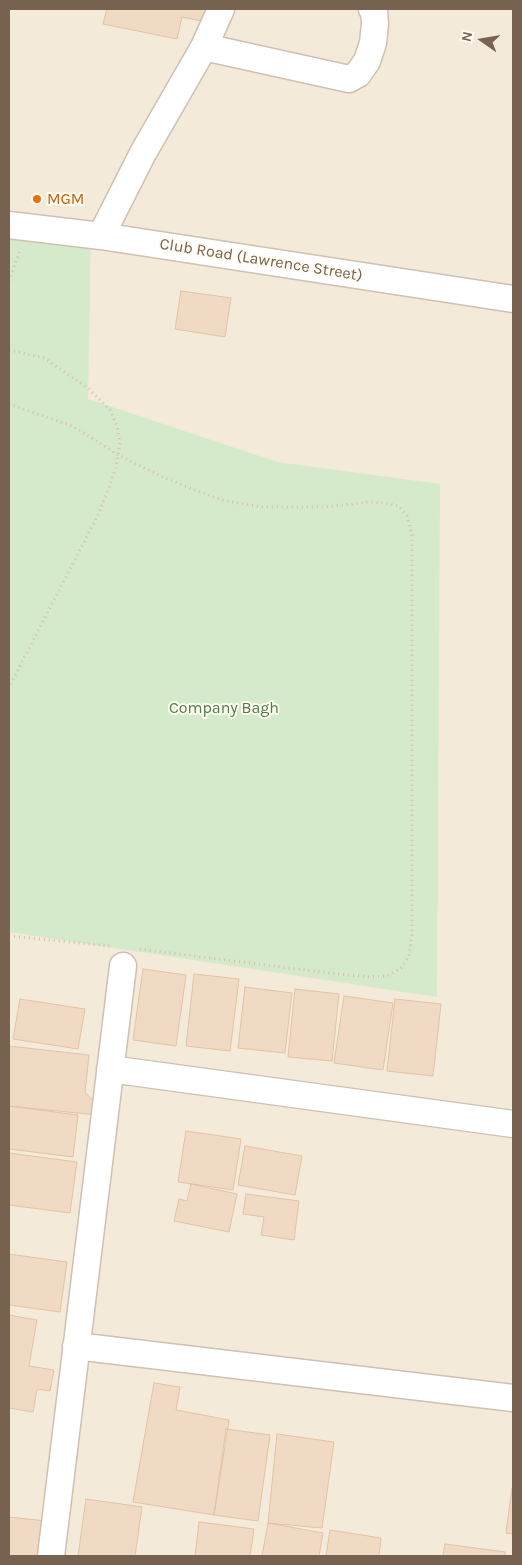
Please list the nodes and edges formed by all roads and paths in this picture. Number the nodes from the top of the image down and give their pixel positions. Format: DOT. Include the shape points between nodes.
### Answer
graph roads {
  1 [pos="221,9"];
  2 [pos="372,9"];
  3 [pos="204,47"];
  4 [pos="19,227"];
  5 [pos="100,236"];
  6 [pos="9,281"];
  7 [pos="513,299"];
  8 [pos="9,350"];
  9 [pos="9,404"];
  10 [pos="118,455"];
  11 [pos="9,687"];
  12 [pos="9,936"];
  13 [pos="122,953"];
  14 [pos="110,1069"];
  15 [pos="513,1124"];
  16 [pos="76,1346"];
  17 [pos="513,1398"];
  18 [pos="51,1556"];
  1 -- 3 [label="street"];
  2 -- 3 [label="street" via="376,24 367,61 358,74 348,79"];
  3 -- 5 [label="street"];
  4 -- 5 [label="street, Club Road (Lawrence Street)"];
  4 -- 6 [label="path"];
  5 -- 7 [label="street, Club Road (Lawrence Street)"];
  8 -- 10 [label="path" via="44,358 88,388 110,410 117,426"];
  9 -- 10 [label="path" via="72,426"];
  10 -- 11 [label="path" via="97,517"];
  10 -- 13 [label="path" via="169,480 222,500 261,507 368,502 399,506 407,516 412,535 412,936 409,956 401,968 387,976 372,977"];
  12 -- 13 [label="path"];
  13 -- 14 [label="street"];
  14 -- 15 [label="street"];
  14 -- 16 [label="street"];
  16 -- 17 [label="street"];
  16 -- 18 [label="street"];
}
